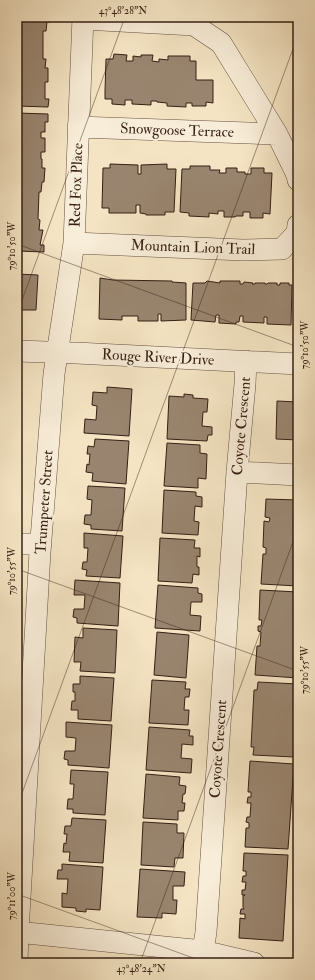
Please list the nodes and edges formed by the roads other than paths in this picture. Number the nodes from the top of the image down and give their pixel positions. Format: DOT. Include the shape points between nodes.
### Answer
graph roads {
  1 [pos="83,18"];
  2 [pos="78,127"];
  3 [pos="277,134"];
  4 [pos="298,180"];
  5 [pos="298,225"];
  6 [pos="74,243"];
  7 [pos="17,352"];
  8 [pos="57,352"];
  9 [pos="246,361"];
  10 [pos="298,364"];
  11 [pos="237,472"];
  12 [pos="298,475"];
  13 [pos="17,544"];
  14 [pos="41,544"];
  15 [pos="23,741"];
  16 [pos="17,932"];
  17 [pos="203,950"];
  18 [pos="17,963"];
  19 [pos="254,963"];
  1 -- 2 [label="street, Red Fox Place"];
  1 -- 3 [label="street" via="194,25 221,43"];
  2 -- 3 [label="street, Snowgoose Terrace"];
  2 -- 6 [label="street, Red Fox Place"];
  3 -- 4 [label="street" via="298,175"];
  5 -- 6 [label="street, Mountain Lion Trail" via="297,233 282,249 243,250"];
  6 -- 8 [label="street, Red Fox Place"];
  7 -- 8 [label="street, Rouge River Drive"];
  8 -- 9 [label="street, Rouge River Drive"];
  8 -- 14 [label="street, Trumpeter Street"];
  9 -- 10 [label="street, Rouge River Drive"];
  9 -- 11 [label="street, Coyote Crescent"];
  11 -- 12 [label="street"];
  11 -- 17 [label="street, Coyote Crescent"];
  13 -- 14 [label="street"];
  14 -- 15 [label="street, Trumpeter Street"];
  15 -- 16 [label="street, Trumpeter Street"];
  16 -- 17 [label="street"];
  16 -- 18 [label="street, Trumpeter Street"];
  17 -- 19 [label="street"];
}
